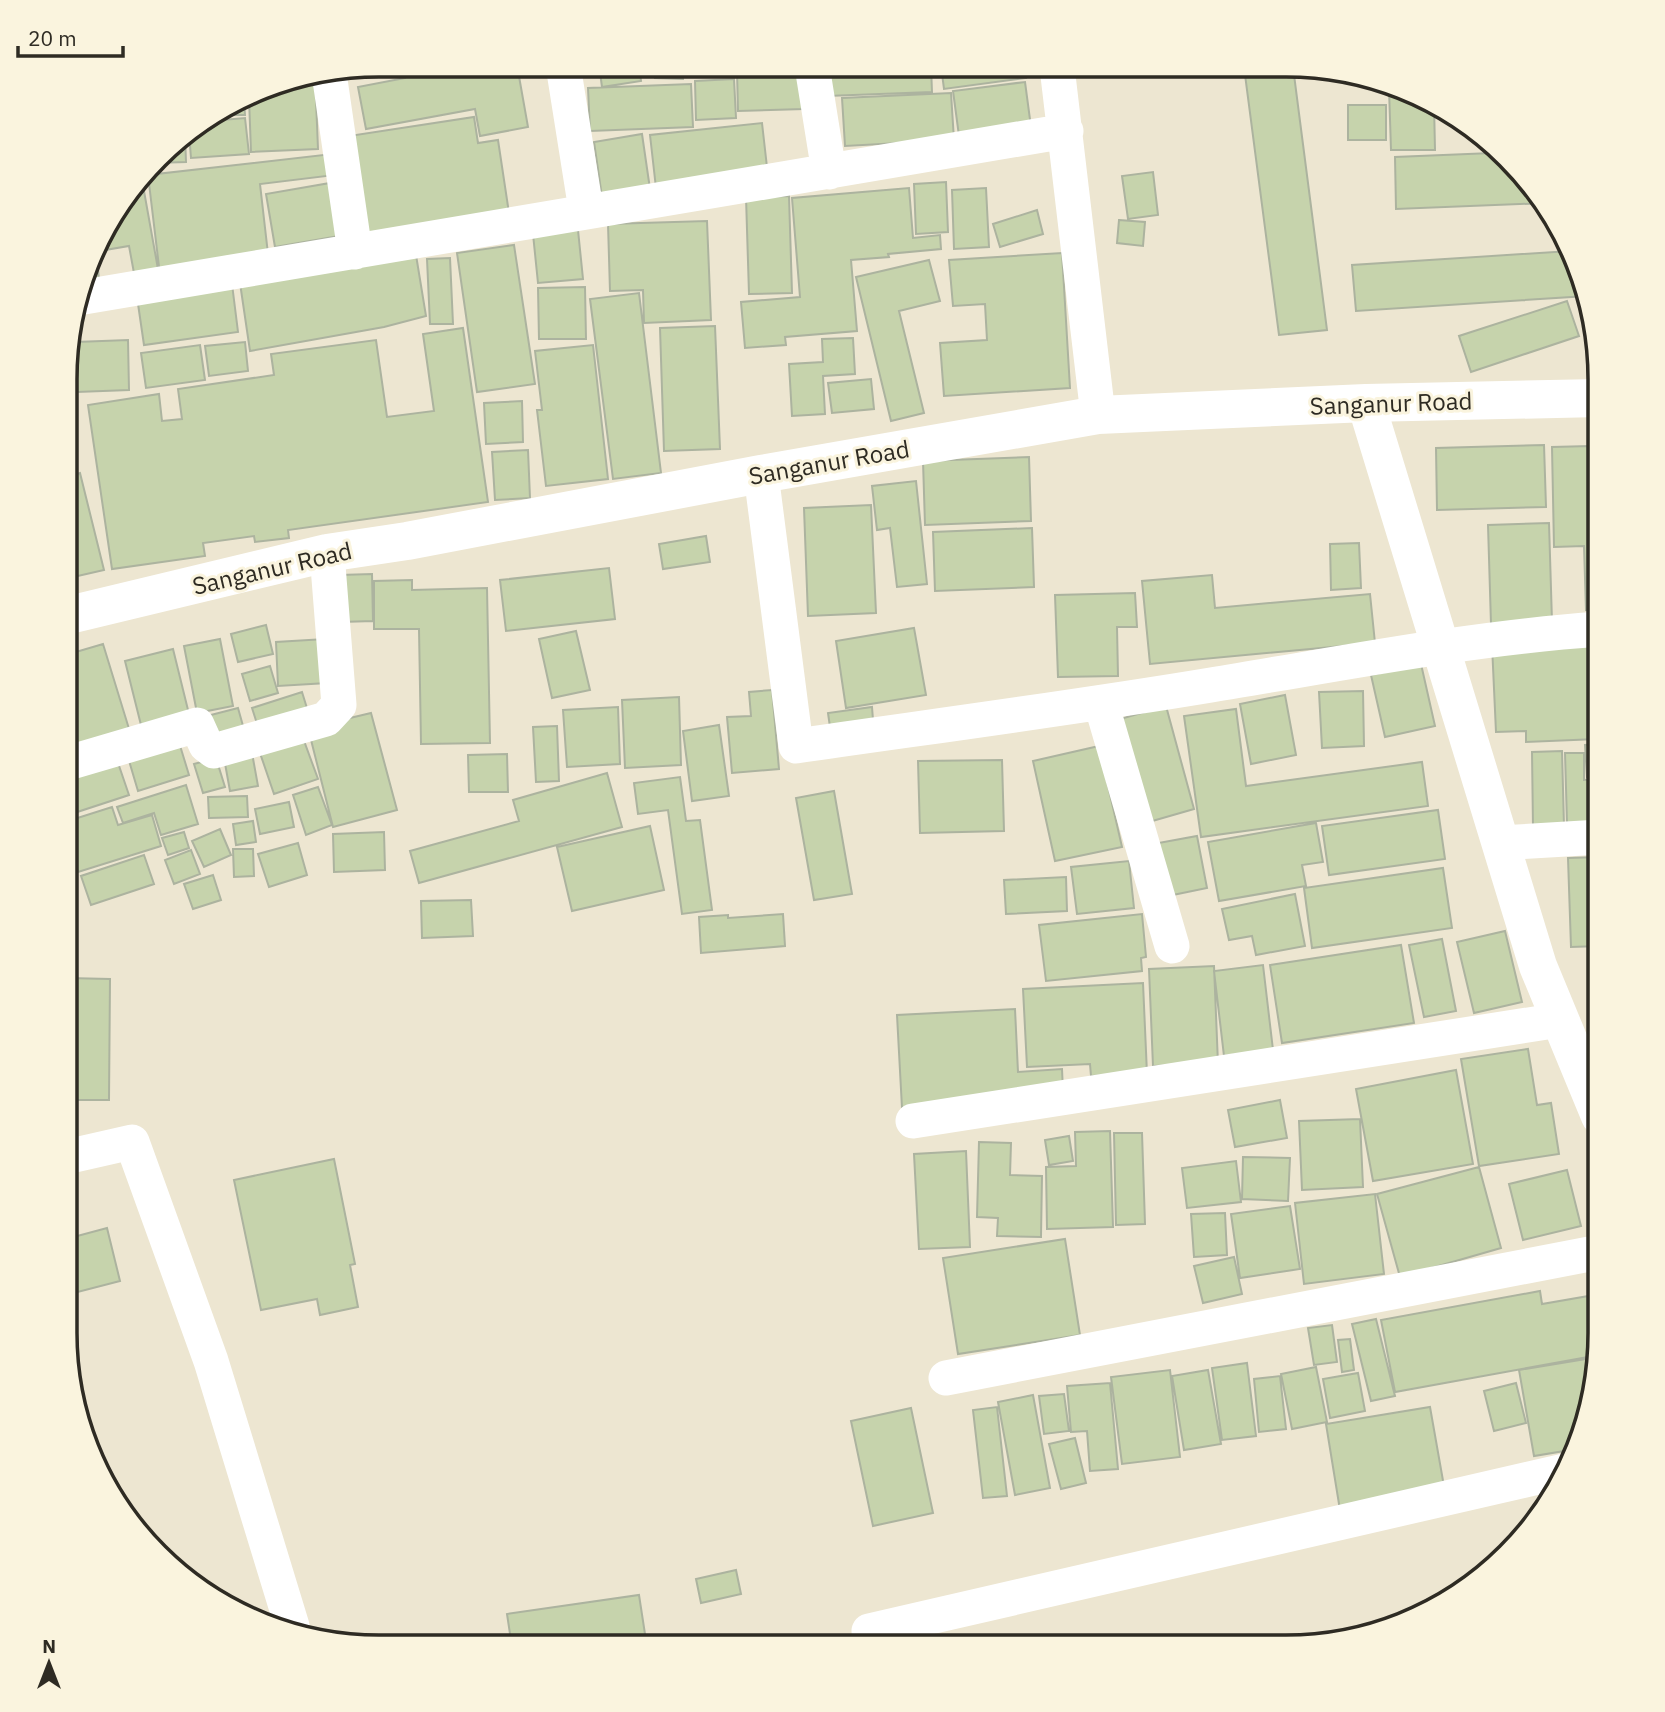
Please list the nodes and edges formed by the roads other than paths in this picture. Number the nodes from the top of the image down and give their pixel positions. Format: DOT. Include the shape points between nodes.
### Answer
graph roads {
  1 [pos="565,77"];
  2 [pos="814,77"];
  3 [pos="1058,77"];
  4 [pos="330,81"];
  5 [pos="1066,131"];
  6 [pos="829,172"];
  7 [pos="586,211"];
  8 [pos="355,252"];
  9 [pos="88,296"];
  10 [pos="1588,398"];
  11 [pos="1366,403"];
  12 [pos="1098,415"];
  13 [pos="761,474"];
  14 [pos="327,553"];
  15 [pos="77,613"];
  16 [pos="1588,630"];
  17 [pos="1440,647"];
  18 [pos="1101,704"];
  19 [pos="77,760"];
  20 [pos="1588,838"];
  21 [pos="1500,843"];
  22 [pos="1172,946"];
  23 [pos="1560,1020"];
  24 [pos="1588,1087"];
  25 [pos="913,1121"];
  26 [pos="77,1154"];
  27 [pos="1588,1254"];
  28 [pos="946,1378"];
  29 [pos="1553,1473"];
  30 [pos="291,1622"];
  31 [pos="869,1630"];
  1 -- 7 [label="street"];
  2 -- 6 [label="street"];
  3 -- 5 [label="street"];
  4 -- 8 [label="street"];
  5 -- 6 [label="street"];
  5 -- 12 [label="street"];
  6 -- 7 [label="street"];
  7 -- 8 [label="street"];
  8 -- 9 [label="street"];
  10 -- 11 [label="main road, Sanganur Road"];
  11 -- 12 [label="main road, Sanganur Road"];
  11 -- 17 [label="main road"];
  12 -- 13 [label="main road, Sanganur Road"];
  13 -- 14 [label="main road, Sanganur Road"];
  13 -- 18 [label="street" via="796,746"];
  14 -- 15 [label="main road, Sanganur Road"];
  14 -- 19 [label="street" via="339,705 326,719 214,751 197,725"];
  16 -- 17 [label="street"];
  17 -- 18 [label="street"];
  17 -- 21 [label="main road"];
  18 -- 22 [label="street"];
  20 -- 21 [label="street"];
  21 -- 23 [label="main road" via="1538,967"];
  23 -- 24 [label="main road"];
  23 -- 25 [label="street"];
  26 -- 30 [label="street" via="132,1142 211,1361"];
  27 -- 28 [label="street"];
  29 -- 31 [label="street"];
}
